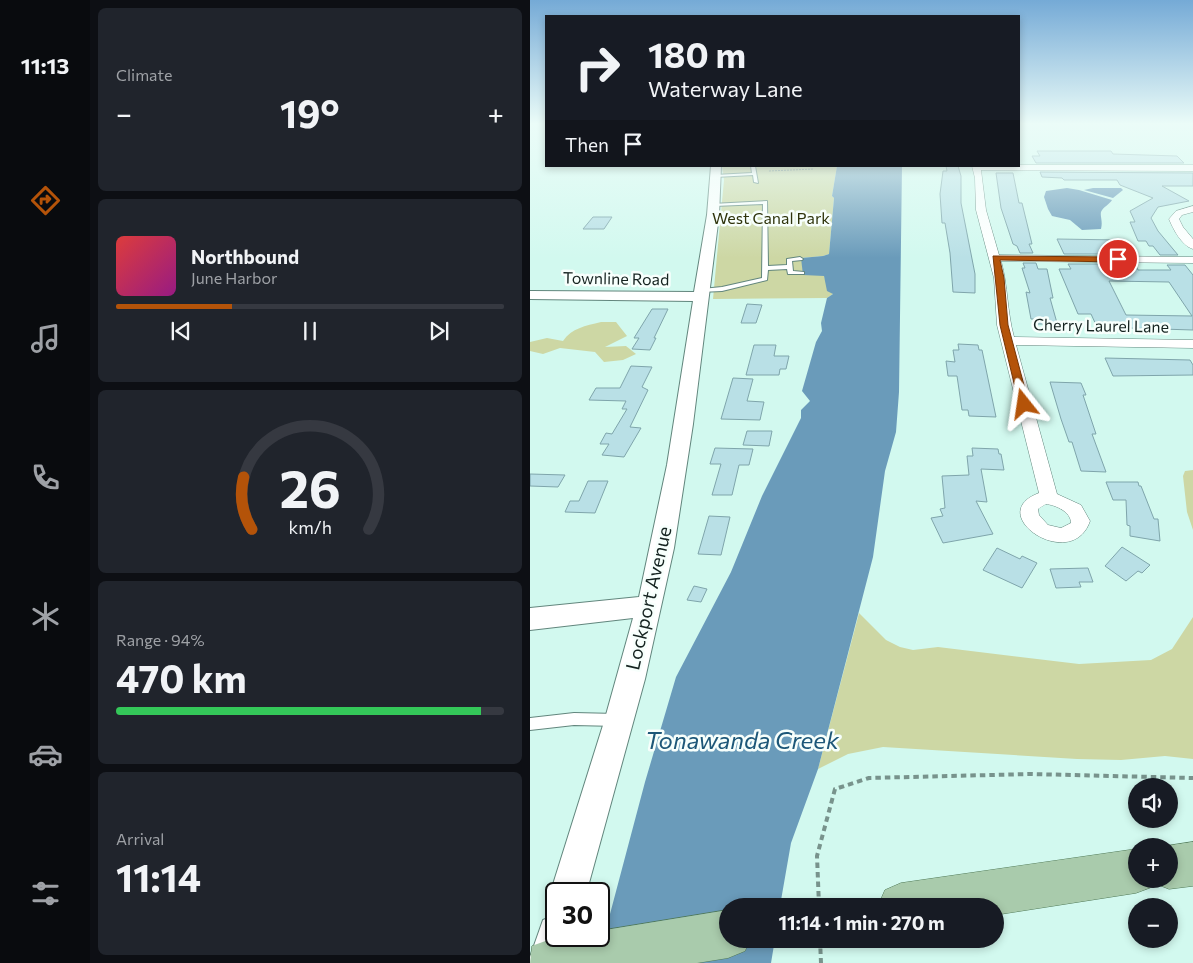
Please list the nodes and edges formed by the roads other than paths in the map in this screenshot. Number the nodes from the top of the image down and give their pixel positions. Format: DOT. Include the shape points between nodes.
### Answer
graph roads {
  1 [pos="753,168"];
  2 [pos="976,168"];
  3 [pos="715,171"];
  4 [pos="754,174"];
  5 [pos="756,182"];
  6 [pos="714,205"];
  7 [pos="1193,209"];
  8 [pos="1193,246"];
  9 [pos="995,258"];
  10 [pos="1193,260"];
  11 [pos="790,266"];
  12 [pos="801,266"];
  13 [pos="766,268"];
  14 [pos="701,294"];
  15 [pos="530,295"];
  16 [pos="1008,341"];
  17 [pos="1193,344"];
  18 [pos="1049,498"];
  19 [pos="649,606"];
  20 [pos="530,619"];
  21 [pos="619,720"];
  22 [pos="530,724"];
  23 [pos="1193,864"];
  24 [pos="1178,866"];
  25 [pos="1128,872"];
  26 [pos="572,882"];
  27 [pos="955,898"];
  28 [pos="719,935"];
  29 [pos="552,947"];
  30 [pos="548,963"];
  1 -- 4 [label="lane"];
  2 -- 9 [label="street" via="981,210"];
  3 -- 4 [label="lane"];
  3 -- 6 [label="street, Lockport Avenue"];
  4 -- 5 [label="lane"];
  6 -- 13 [label="lane" via="765,202"];
  6 -- 14 [label="street, Lockport Avenue"];
  7 -- 8 [label="street" via="1179,213 1174,219"];
  9 -- 10 [label="street"];
  9 -- 16 [label="street"];
  11 -- 12 [label="lane" via="790,273"];
  11 -- 12 [label="lane" via="788,260"];
  11 -- 13 [label="lane"];
  13 -- 14 [label="lane" via="765,279"];
  14 -- 15 [label="street, Townline Road"];
  14 -- 19 [label="street, Lockport Avenue" via="666,524"];
  16 -- 17 [label="street, Cherry Laurel Lane"];
  16 -- 18 [label="street"];
  19 -- 20 [label="street"];
  19 -- 21 [label="street, Lockport Avenue"];
  21 -- 22 [label="lane" via="574,719"];
  21 -- 26 [label="street, Lockport Avenue"];
  23 -- 24 [label="main road"];
  25 -- 27 [label="main road"];
  28 -- 30 [label="main road"];
  29 -- 30 [label="street"];
}
